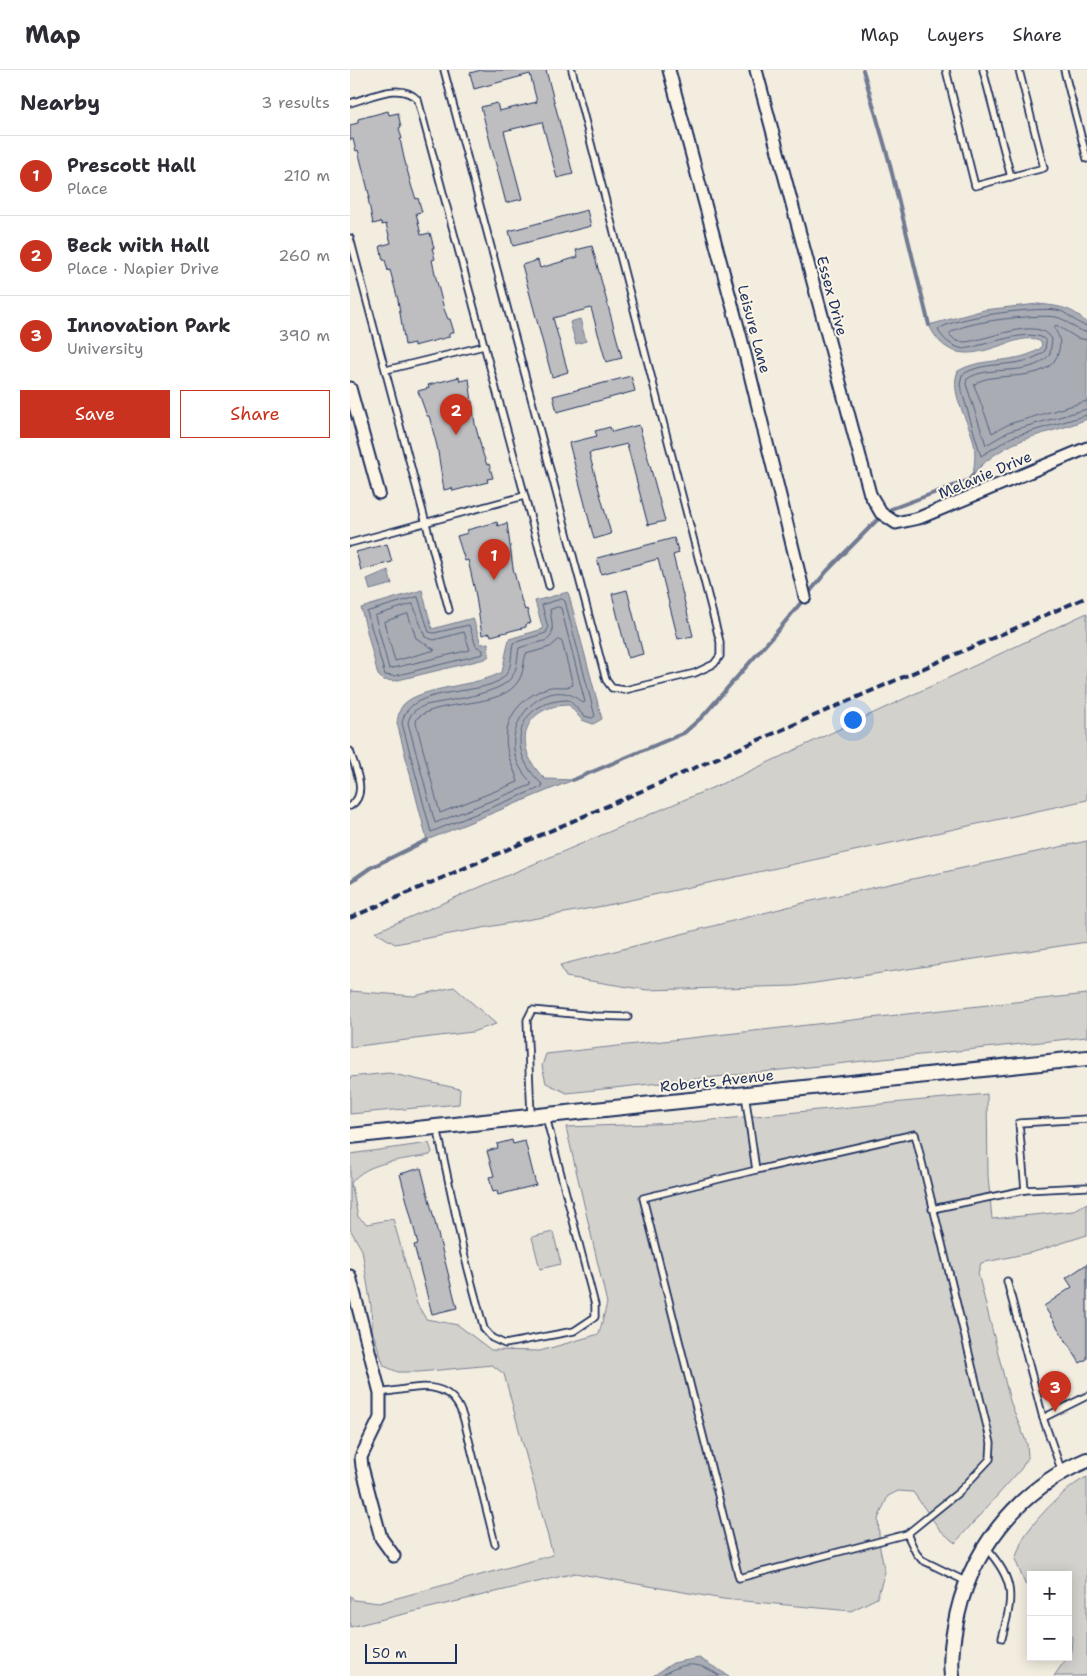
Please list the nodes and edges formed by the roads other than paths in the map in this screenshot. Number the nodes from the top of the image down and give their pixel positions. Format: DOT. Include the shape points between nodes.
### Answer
graph roads {
  1 [pos="444,70"];
  2 [pos="572,70"];
  3 [pos="669,70"];
  4 [pos="756,70"];
  5 [pos="946,70"];
  6 [pos="983,70"];
  7 [pos="1019,70"];
  8 [pos="1064,70"];
  9 [pos="350,103"];
  10 [pos="1087,160"];
  11 [pos="1011,177"];
  12 [pos="350,238"];
  13 [pos="484,346"];
  14 [pos="386,370"];
  15 [pos="350,388"];
  16 [pos="1087,448"];
  17 [pos="379,493"];
  18 [pos="524,496"];
  19 [pos="887,518"];
  20 [pos="427,522"];
  21 [pos="350,543"];
  22 [pos="549,586"];
  23 [pos="805,597"];
  24 [pos="449,610"];
  25 [pos="350,750"];
  26 [pos="350,806"];
  27 [pos="628,1017"];
  28 [pos="1087,1058"];
  29 [pos="745,1094"];
  30 [pos="538,1115"];
  31 [pos="1087,1119"];
  32 [pos="436,1126"];
  33 [pos="350,1136"];
  34 [pos="756,1170"];
  35 [pos="1087,1187"];
  36 [pos="1025,1190"];
  37 [pos="932,1210"];
  38 [pos="350,1276"];
  39 [pos="1007,1281"];
  40 [pos="380,1393"];
  41 [pos="1087,1396"];
  42 [pos="1043,1418"];
  43 [pos="1087,1460"];
  44 [pos="1062,1472"];
  45 [pos="907,1534"];
  46 [pos="495,1544"];
  47 [pos="985,1547"];
  48 [pos="394,1556"];
  49 [pos="967,1582"];
  50 [pos="1002,1638"];
  51 [pos="952,1676"];
  1 -- 2 [label="lane" via="606,680 612,688 625,690 695,673 714,664 720,656 720,642"];
  3 -- 23 [label="street, Leisure Lane" via="741,338"];
  4 -- 19 [label="street, Essex Drive" via="870,494"];
  5 -- 11 [label="lane" via="975,186"];
  6 -- 11 [label="lane"];
  7 -- 11 [label="lane" via="1044,168"];
  8 -- 10 [label="lane"];
  9 -- 13 [label="lane" via="399,89 411,92 418,100"];
  12 -- 14 [label="lane"];
  13 -- 14 [label="lane"];
  13 -- 18 [label="lane"];
  14 -- 20 [label="lane"];
  15 -- 17 [label="street"];
  16 -- 19 [label="street, Melanie Drive" via="919,518 902,522"];
  18 -- 20 [label="lane"];
  18 -- 22 [label="lane"];
  20 -- 21 [label="lane"];
  20 -- 24 [label="lane"];
  25 -- 26 [label="lane" via="361,792 357,802"];
  27 -- 30 [label="lane" via="532,1010 527,1020"];
  28 -- 29 [label="street, Roberts Avenue"];
  29 -- 30 [label="street, Roberts Avenue"];
  29 -- 34 [label="lane"];
  30 -- 32 [label="street, Roberts Avenue"];
  30 -- 32 [label="lane" via="595,1305 594,1317 574,1331 505,1344 492,1338 484,1329"];
  31 -- 36 [label="lane" via="1019,1123"];
  32 -- 33 [label="street, Roberts Avenue"];
  34 -- 37 [label="lane" via="914,1134"];
  34 -- 45 [label="lane" via="644,1198 739,1578"];
  35 -- 36 [label="lane"];
  36 -- 37 [label="lane"];
  37 -- 45 [label="lane" via="991,1443 990,1459 959,1492"];
  38 -- 40 [label="street"];
  39 -- 42 [label="lane"];
  40 -- 46 [label="lane" via="424,1387 446,1392 455,1399 461,1409"];
  40 -- 48 [label="street" via="380,1418 361,1457 381,1538"];
  41 -- 42 [label="lane"];
  42 -- 44 [label="lane"];
  43 -- 44 [label="street"];
  44 -- 47 [label="street" via="1014,1509"];
  45 -- 49 [label="lane" via="922,1560"];
  47 -- 49 [label="street"];
  47 -- 50 [label="lane" via="1003,1572 1012,1601"];
  49 -- 51 [label="street" via="954,1628"];
}
